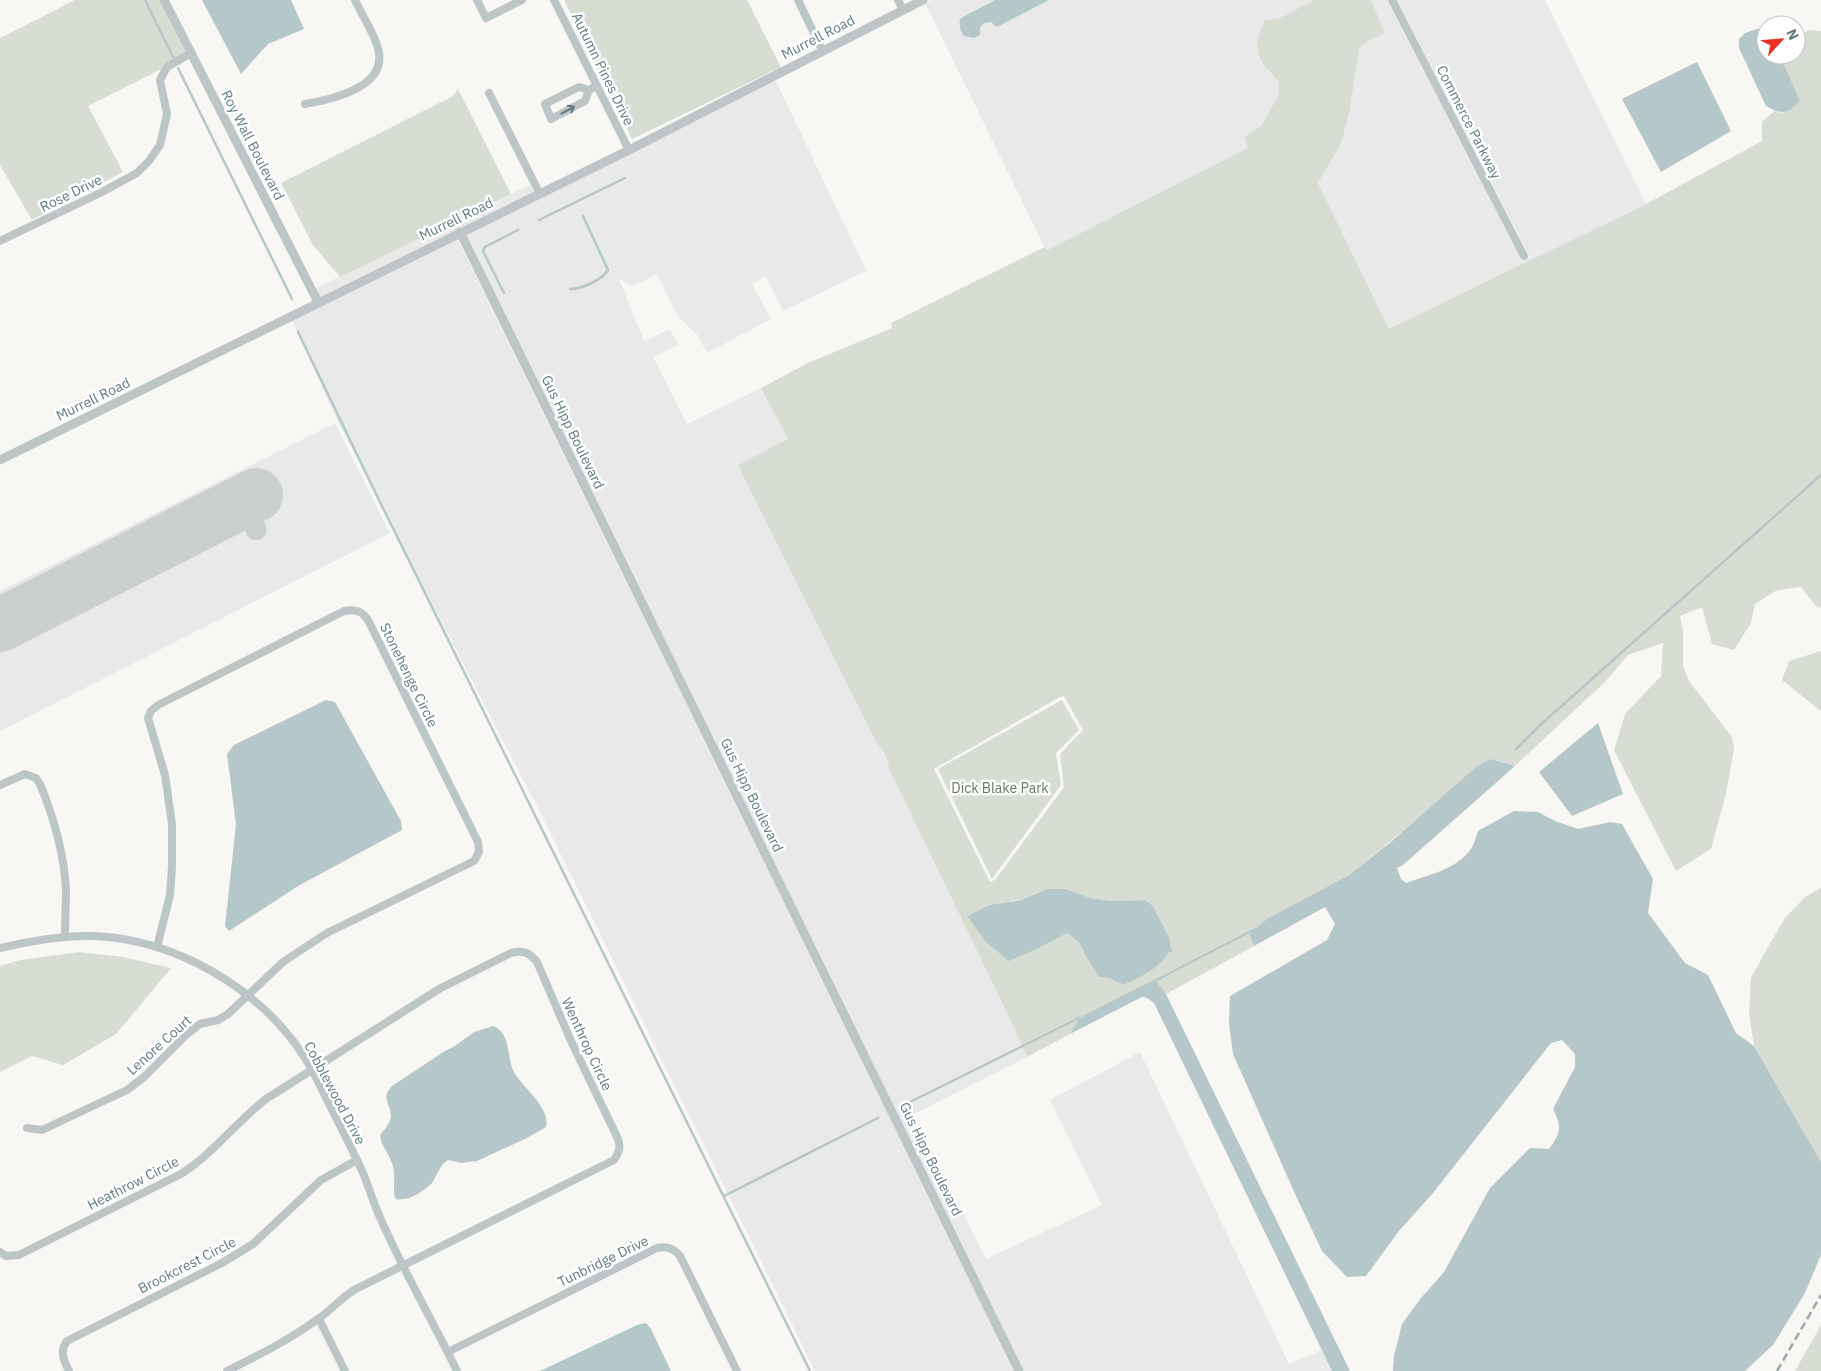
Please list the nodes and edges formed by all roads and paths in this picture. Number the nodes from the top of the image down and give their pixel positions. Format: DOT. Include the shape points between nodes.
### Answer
graph roads {
  1 [pos="164,0"];
  2 [pos="355,0"];
  3 [pos="478,0"];
  4 [pos="522,0"];
  5 [pos="554,0"];
  6 [pos="798,0"];
  7 [pos="898,0"];
  8 [pos="923,0"];
  9 [pos="1392,0"];
  10 [pos="903,10"];
  11 [pos="822,50"];
  12 [pos="191,53"];
  13 [pos="597,86"];
  14 [pos="589,90"];
  15 [pos="490,93"];
  16 [pos="305,104"];
  17 [pos="629,150"];
  18 [pos="540,194"];
  19 [pos="460,232"];
  20 [pos="0,241"];
  21 [pos="1524,256"];
  22 [pos="318,302"];
  23 [pos="0,460"];
  24 [pos="0,785"];
  25 [pos="65,936"];
  26 [pos="157,947"];
  27 [pos="0,948"];
  28 [pos="248,996"];
  29 [pos="312,1069"];
  30 [pos="27,1128"];
  31 [pos="357,1160"];
  32 [pos="0,1252"];
  33 [pos="403,1264"];
  34 [pos="319,1319"];
  35 [pos="448,1352"];
  36 [pos="69,1371"];
  37 [pos="227,1371"];
  38 [pos="345,1371"];
  39 [pos="457,1371"];
  40 [pos="737,1371"];
  41 [pos="1018,1371"];
  1 -- 12 [label="street, Roy Wall Boulevard"];
  2 -- 16 [label="street" via="378,45 380,63 377,72 369,81 333,99"];
  3 -- 4 [label="street" via="486,18"];
  5 -- 13 [label="street, Autumn Pines Drive"];
  6 -- 11 [label="street"];
  7 -- 10 [label="street"];
  8 -- 10 [label="street, Murrell Road"];
  9 -- 21 [label="street, Commerce Parkway"];
  10 -- 11 [label="street, Murrell Road"];
  11 -- 17 [label="street, Murrell Road"];
  12 -- 20 [label="street, Rose Drive" via="167,67 160,80 167,114 160,145 137,173"];
  12 -- 22 [label="street, Roy Wall Boulevard"];
  13 -- 14 [label="street"];
  13 -- 17 [label="street, Autumn Pines Drive"];
  14 -- 14 [label="street, one-way" via="579,87 545,104 551,118 585,100"];
  15 -- 18 [label="street"];
  17 -- 18 [label="street, Murrell Road"];
  18 -- 19 [label="street, Murrell Road"];
  19 -- 22 [label="street, Murrell Road"];
  19 -- 41 [label="street, Gus Hipp Boulevard"];
  22 -- 23 [label="street, Murrell Road"];
  24 -- 25 [label="street" via="24,774 36,778 40,784 62,852 66,890"];
  25 -- 26 [label="street, Cobblewood Drive" via="95,936"];
  25 -- 27 [label="street, Cobblewood Drive"];
  26 -- 28 [label="street, Cobblewood Drive" via="219,975"];
  26 -- 28 [label="street, Stonehenge Circle" via="170,895 172,824 165,775 148,718 151,711 344,612 358,611 369,622 478,842 479,852 467,865 327,933 283,962"];
  28 -- 29 [label="street, Cobblewood Drive" via="289,1036"];
  28 -- 30 [label="street, Lenore Court" via="228,1014 200,1024 187,1034 127,1090 42,1130"];
  29 -- 31 [label="street, Cobblewood Drive"];
  29 -- 32 [label="street, Heathrow Circle" via="255,1107 198,1162 181,1174 19,1255 6,1256"];
  29 -- 33 [label="street, Wenthrop Circle" via="439,989 511,953 526,952 537,962 618,1139 619,1153 606,1165"];
  31 -- 33 [label="street, Cobblewood Drive" via="379,1216"];
  31 -- 36 [label="street, Brookcrest Circle" via="321,1180 253,1244 222,1263 67,1341 63,1355"];
  33 -- 34 [label="street" via="354,1290"];
  33 -- 35 [label="street, Cobblewood Drive"];
  34 -- 37 [label="street" via="282,1344"];
  34 -- 38 [label="street"];
  35 -- 39 [label="street, Cobblewood Drive"];
  35 -- 40 [label="street, Tunbridge Drive" via="664,1246 680,1256"];
}
